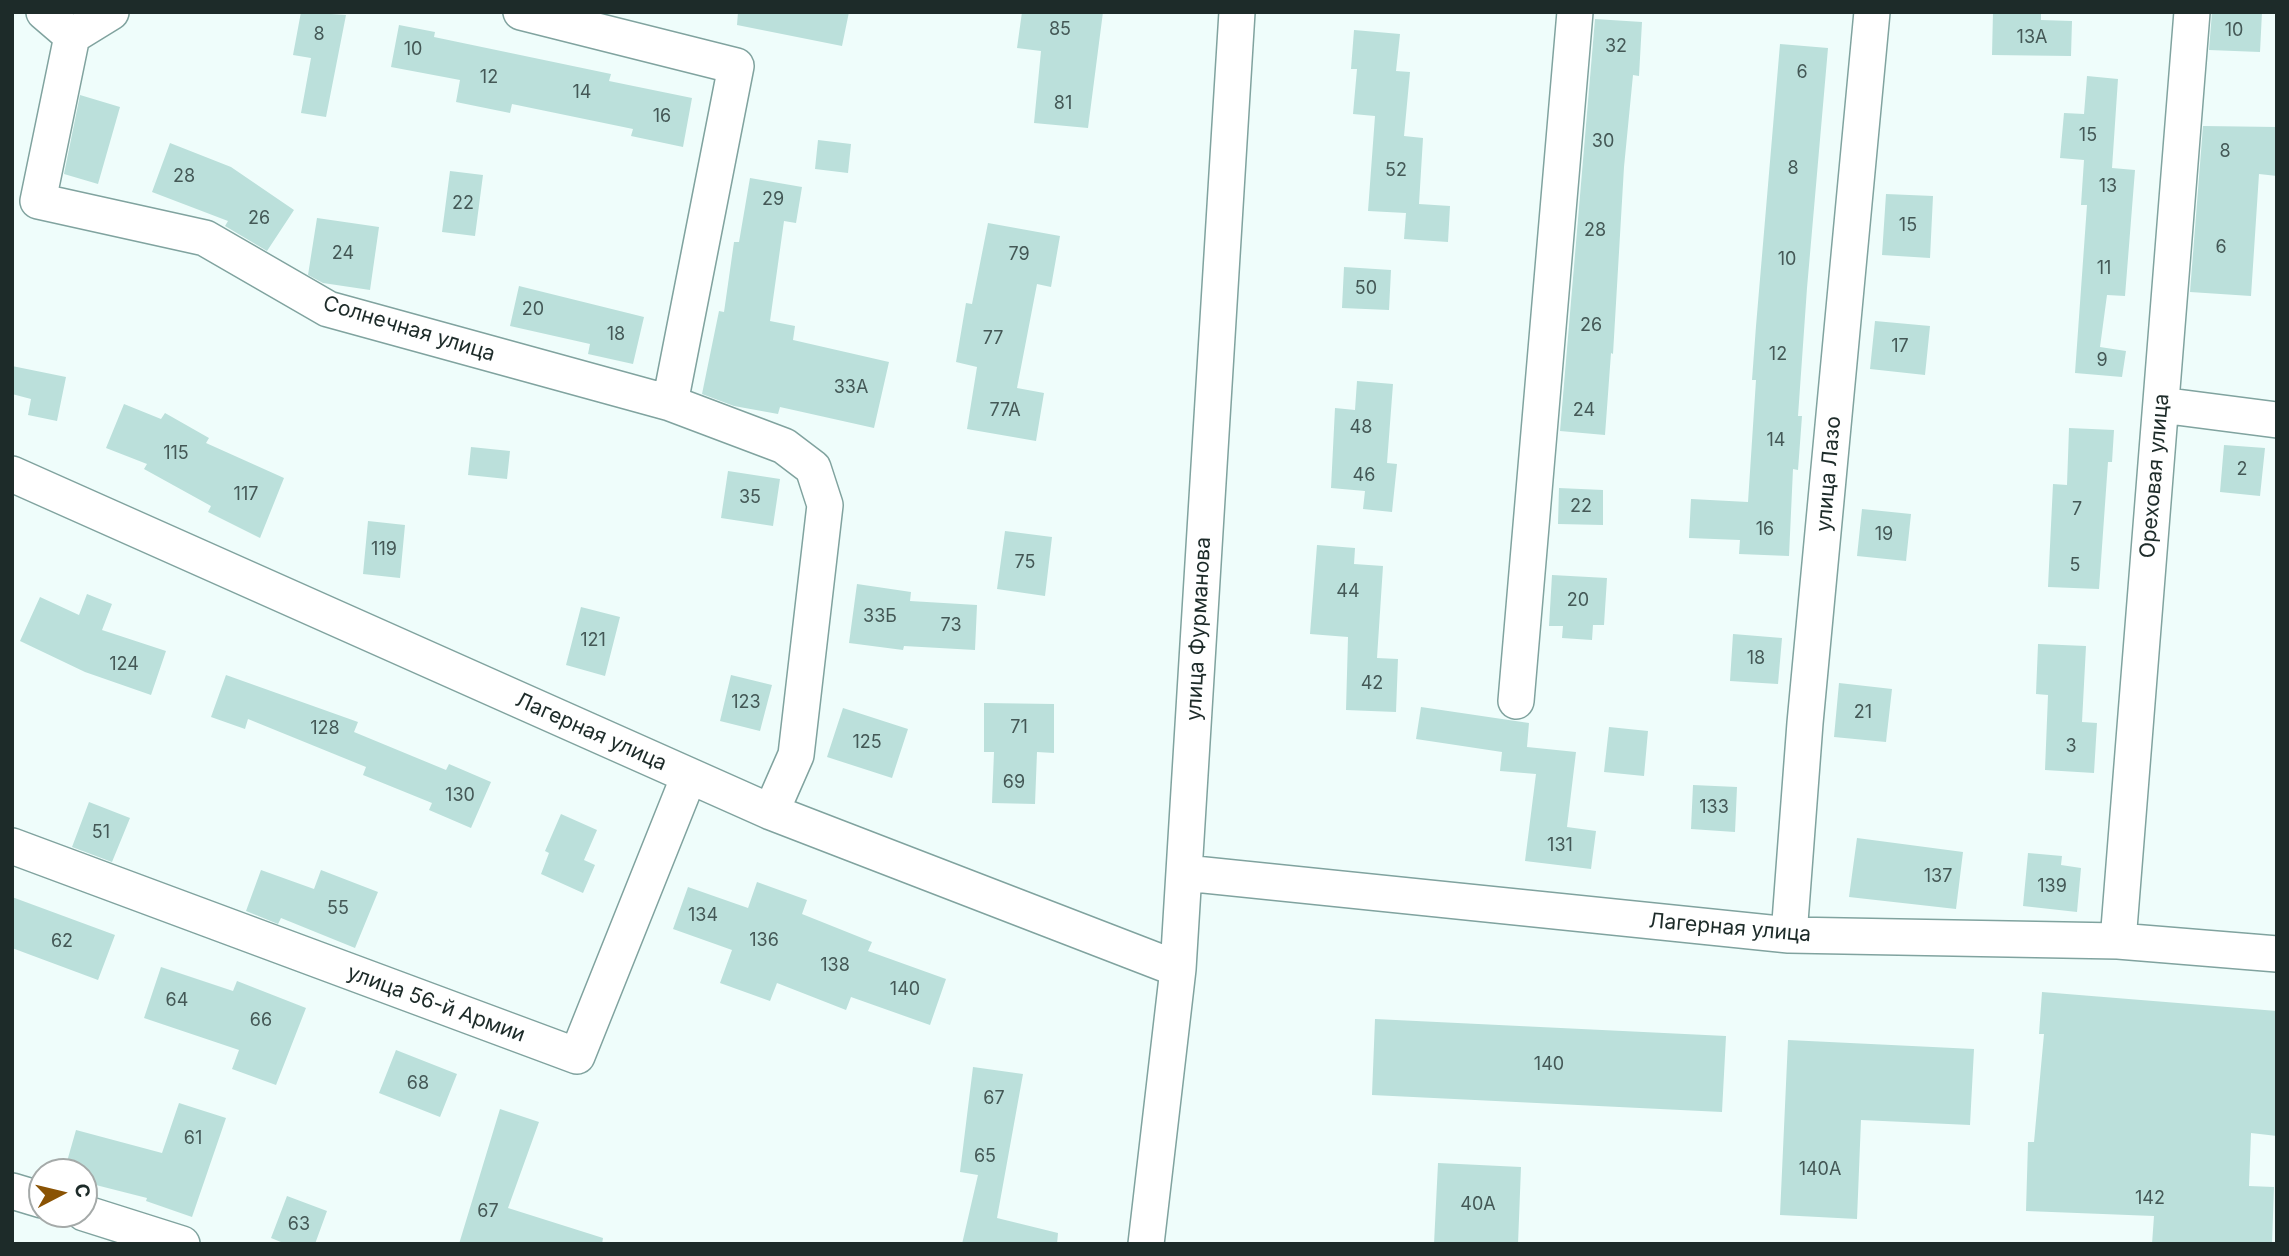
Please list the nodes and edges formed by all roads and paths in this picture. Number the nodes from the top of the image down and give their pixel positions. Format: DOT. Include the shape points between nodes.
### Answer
graph roads {
  1 [pos="44,12"];
  2 [pos="111,12"];
  3 [pos="521,12"];
  4 [pos="1237,12"];
  5 [pos="1575,12"];
  6 [pos="1872,12"];
  7 [pos="2192,12"];
  8 [pos="72,36"];
  9 [pos="670,403"];
  10 [pos="2161,405"];
  11 [pos="2277,420"];
  12 [pos="12,474"];
  13 [pos="1516,701"];
  14 [pos="689,776"];
  15 [pos="771,812"];
  16 [pos="12,846"];
  17 [pos="1185,873"];
  18 [pos="1789,935"];
  19 [pos="2118,941"];
  20 [pos="2277,954"];
  21 [pos="1178,969"];
  22 [pos="98,1217"];
  23 [pos="182,1244"];
  24 [pos="1146,1244"];
  1 -- 8 [label="street"];
  2 -- 8 [label="street"];
  3 -- 9 [label="street" via="736,66"];
  4 -- 17 [label="street, улица Фурманова"];
  5 -- 13 [label="street"];
  6 -- 18 [label="street, улица Лазо"];
  7 -- 10 [label="street, Ореховая улица"];
  8 -- 9 [label="street, Солнечная улица" via="38,201 205,238 328,309"];
  9 -- 15 [label="street, Солнечная улица" via="785,446 814,468 825,505 796,755"];
  10 -- 11 [label="street"];
  10 -- 19 [label="street, Ореховая улица"];
  12 -- 14 [label="street, Лагерная улица"];
  14 -- 15 [label="street, Лагерная улица"];
  14 -- 16 [label="street, улица 56-й Армии" via="577,1056"];
  15 -- 21 [label="street, Лагерная улица"];
  17 -- 18 [label="street, Лагерная улица"];
  17 -- 21 [label="street, улица Фурманова"];
  18 -- 19 [label="street, Лагерная улица"];
  19 -- 20 [label="street, Лагерная улица"];
  21 -- 24 [label="street, улица Фурманова"];
  22 -- 23 [label="street"];
}
